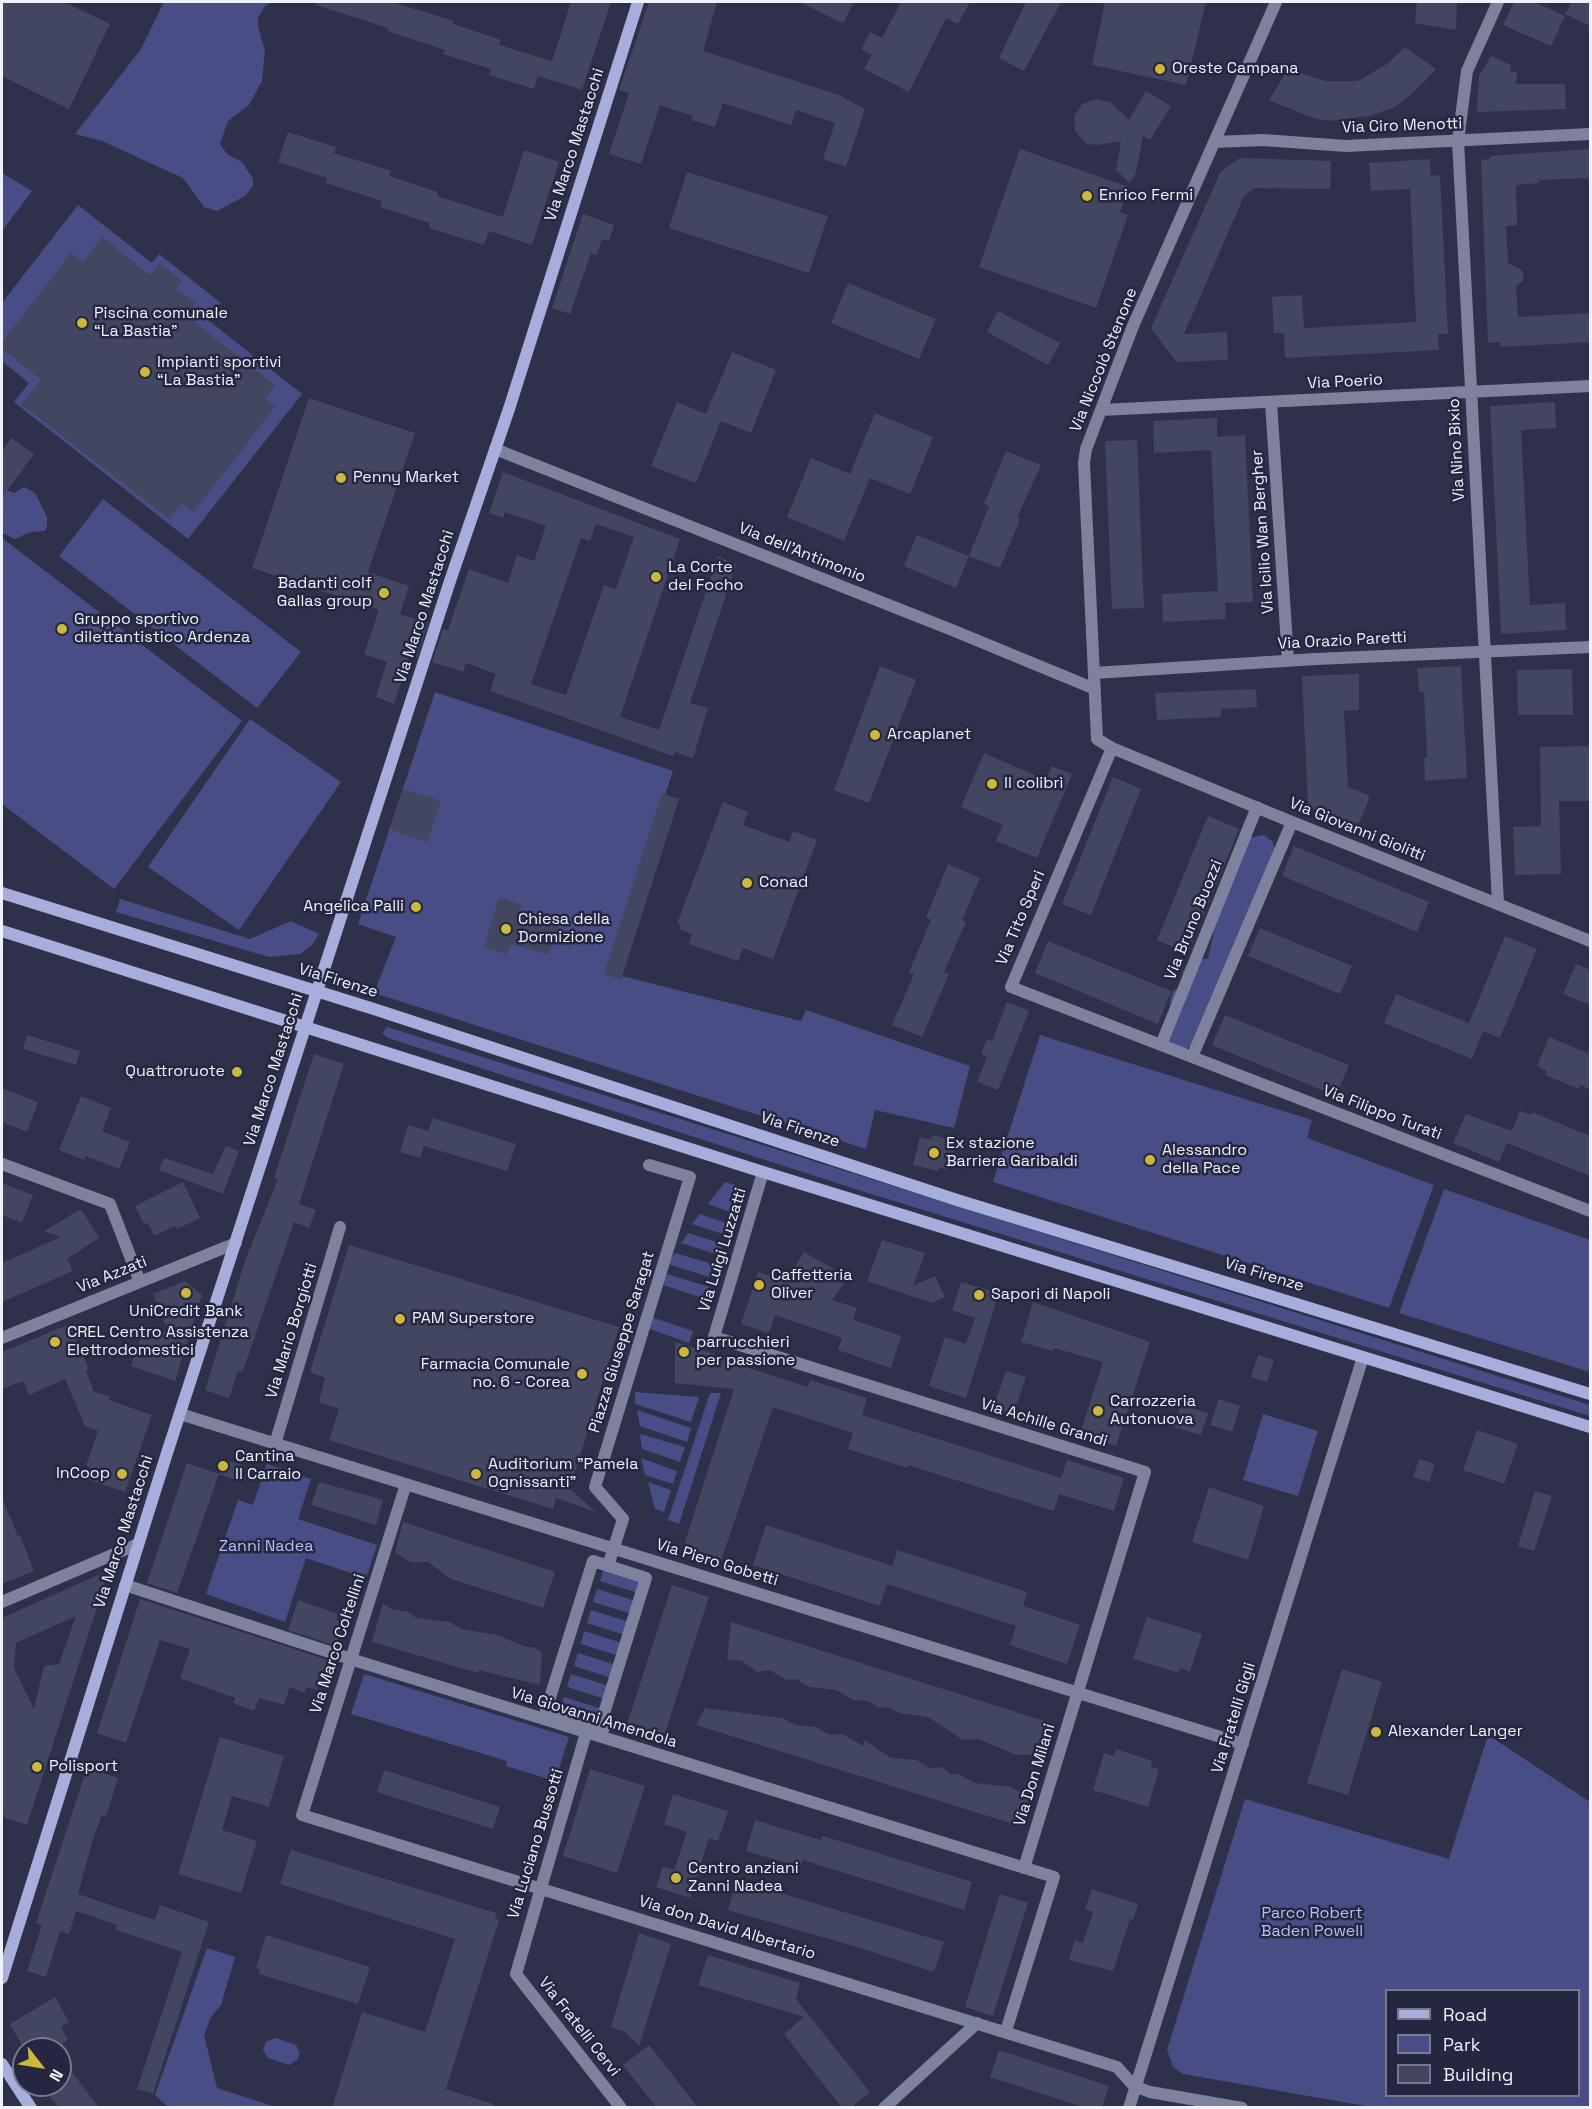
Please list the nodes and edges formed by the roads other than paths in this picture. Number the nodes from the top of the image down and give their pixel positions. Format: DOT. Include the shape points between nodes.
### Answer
graph roads {
  1 [pos="638,2"];
  2 [pos="1276,2"];
  3 [pos="1498,2"];
  4 [pos="1590,134"];
  5 [pos="1458,141"];
  6 [pos="1214,142"];
  7 [pos="1590,386"];
  8 [pos="1470,392"];
  9 [pos="1271,402"];
  10 [pos="1101,410"];
  11 [pos="495,449"];
  12 [pos="1590,647"];
  13 [pos="1484,652"];
  14 [pos="1288,660"];
  15 [pos="1094,673"];
  16 [pos="1095,689"];
  17 [pos="1112,748"];
  18 [pos="1257,807"];
  19 [pos="1292,822"];
  20 [pos="2,893"];
  21 [pos="1498,903"];
  22 [pos="2,931"];
  23 [pos="1590,941"];
  24 [pos="317,991"];
  25 [pos="306,1026"];
  26 [pos="1161,1045"];
  27 [pos="1192,1057"];
  28 [pos="2,1164"];
  29 [pos="649,1165"];
  30 [pos="763,1172"];
  31 [pos="1590,1211"];
  32 [pos="340,1227"];
  33 [pos="236,1243"];
  34 [pos="140,1281"];
  35 [pos="714,1337"];
  36 [pos="2,1338"];
  37 [pos="1362,1358"];
  38 [pos="1590,1394"];
  39 [pos="180,1414"];
  40 [pos="1590,1427"];
  41 [pos="275,1444"];
  42 [pos="406,1484"];
  43 [pos="138,1544"];
  44 [pos="613,1548"];
  45 [pos="608,1566"];
  46 [pos="125,1585"];
  47 [pos="2,1602"];
  48 [pos="351,1659"];
  49 [pos="1076,1692"];
  50 [pos="586,1733"];
  51 [pos="1243,1744"];
  52 [pos="302,1815"];
  53 [pos="1024,1868"];
  54 [pos="541,1887"];
  55 [pos="517,1965"];
  56 [pos="2,1978"];
  57 [pos="977,2023"];
  58 [pos="1006,2031"];
  59 [pos="2,2064"];
  60 [pos="1134,2086"];
  61 [pos="889,2106"];
  62 [pos="31,2108"];
  63 [pos="621,2108"];
  64 [pos="1129,2108"];
  65 [pos="1242,2108"];
  1 -- 11 [label="main road, Via Marco Mastacchi"];
  2 -- 6 [label="street, Via Niccolò Stenone"];
  3 -- 5 [label="street, Via Nino Bixio" via="1467,71"];
  4 -- 5 [label="street, Via Ciro Menotti"];
  5 -- 6 [label="street, Via Ciro Menotti" via="1346,146 1263,140"];
  5 -- 8 [label="street, Via Nino Bixio"];
  6 -- 10 [label="street, Via Niccolò Stenone"];
  7 -- 8 [label="street, Via Poerio"];
  8 -- 9 [label="street, Via Poerio"];
  8 -- 13 [label="street, Via Nino Bixio"];
  9 -- 10 [label="street, Via Poerio"];
  9 -- 14 [label="street, Via Icilio Wan Bergher"];
  10 -- 15 [label="street, Via Niccolò Stenone" via="1084,463"];
  11 -- 16 [label="street, Via dell'Antimonio"];
  11 -- 24 [label="main road, Via Marco Mastacchi"];
  12 -- 13 [label="street, Via Orazio Paretti"];
  13 -- 14 [label="street, Via Orazio Paretti"];
  13 -- 21 [label="street, Via Nino Bixio"];
  14 -- 15 [label="street, Via Orazio Paretti"];
  15 -- 16 [label="street, Via Niccolò Stenone"];
  16 -- 17 [label="street, Via Niccolò Stenone" via="1097,739"];
  17 -- 18 [label="street, Via Giovanni Giolitti"];
  17 -- 26 [label="street, Via Tito Speri" via="1011,987"];
  18 -- 19 [label="street, Via Giovanni Giolitti"];
  18 -- 26 [label="street, Via Bruno Buozzi"];
  19 -- 21 [label="street, Via Giovanni Giolitti"];
  19 -- 27 [label="street"];
  20 -- 24 [label="main road, Via Firenze"];
  21 -- 23 [label="street, Via Giovanni Giolitti"];
  22 -- 25 [label="main road"];
  24 -- 25 [label="main road, Via Marco Mastacchi"];
  24 -- 38 [label="main road, Via Firenze" via="957,1200"];
  25 -- 30 [label="main road"];
  25 -- 33 [label="main road, Via Marco Mastacchi"];
  26 -- 27 [label="street, Via Filippo Turati"];
  27 -- 31 [label="street, Via Filippo Turati"];
  28 -- 34 [label="street" via="110,1204"];
  29 -- 44 [label="street, Piazza Giuseppe Saragat" via="690,1177 595,1487 623,1519"];
  30 -- 35 [label="street, Via Luigi Luzzatti"];
  30 -- 37 [label="main road"];
  32 -- 41 [label="street, Via Mario Borgiotti"];
  33 -- 34 [label="street, Via Azzati"];
  33 -- 39 [label="main road, Via Marco Mastacchi"];
  34 -- 36 [label="street, Via Azzati"];
  35 -- 49 [label="street, Via Achille Grandi" via="1144,1472"];
  37 -- 40 [label="main road"];
  37 -- 51 [label="street, Via Fratelli Gigli"];
  39 -- 41 [label="street, Via Piero Gobetti"];
  39 -- 43 [label="main road, Via Marco Mastacchi"];
  41 -- 42 [label="street, Via Piero Gobetti"];
  42 -- 44 [label="street, Via Piero Gobetti"];
  42 -- 48 [label="street, Via Marco Coltellini"];
  43 -- 46 [label="main road, Via Marco Mastacchi"];
  43 -- 47 [label="street"];
  44 -- 45 [label="street"];
  44 -- 49 [label="street, Via Piero Gobetti"];
  45 -- 45 [label="street" via="646,1578 602,1727 546,1710 593,1561"];
  46 -- 48 [label="street, Via Giovanni Amendola"];
  46 -- 56 [label="main road, Via Marco Mastacchi"];
  48 -- 50 [label="street, Via Giovanni Amendola"];
  48 -- 52 [label="street, Via Marco Coltellini"];
  49 -- 51 [label="street, Via Piero Gobetti"];
  49 -- 53 [label="street, Via Don Milani"];
  50 -- 53 [label="street, Via Giovanni Amendola"];
  50 -- 54 [label="street, Via Luciano Bussotti"];
  51 -- 60 [label="street, Via Fratelli Gigli"];
  52 -- 54 [label="street, Via don David Albertario"];
  53 -- 58 [label="street, Via Giovanni Amendola" via="1054,1877"];
  54 -- 55 [label="street, Via Luciano Bussotti"];
  54 -- 57 [label="street, Via don David Albertario"];
  55 -- 63 [label="street, Via Fratelli Cervi" via="516,1974"];
  57 -- 58 [label="street, Via don David Albertario"];
  57 -- 61 [label="street"];
  58 -- 60 [label="street, Via don David Albertario" via="1117,2067"];
  59 -- 62 [label="main road"];
  60 -- 64 [label="street, Via Fratelli Gigli"];
  60 -- 65 [label="street"];
}
